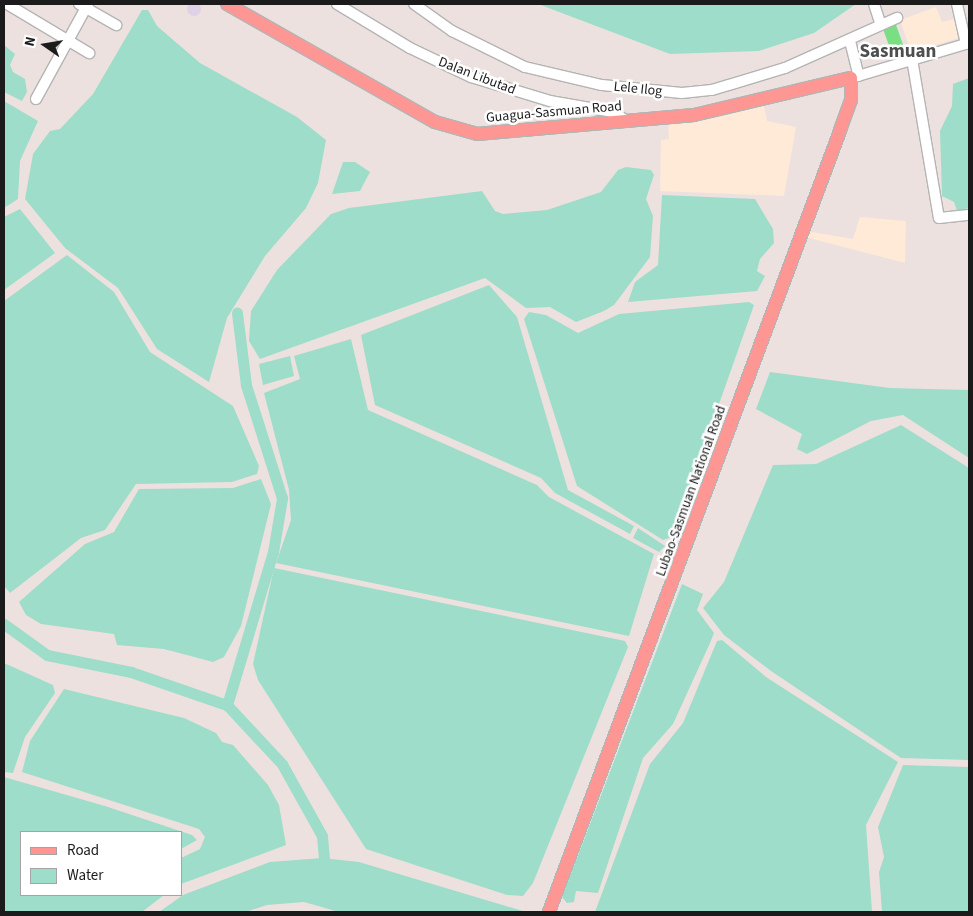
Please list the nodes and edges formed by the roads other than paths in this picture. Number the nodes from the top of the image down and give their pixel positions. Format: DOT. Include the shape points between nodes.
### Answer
graph roads {
  1 [pos="7,4"];
  2 [pos="228,4"];
  3 [pos="337,4"];
  4 [pos="414,4"];
  5 [pos="874,4"];
  6 [pos="956,4"];
  7 [pos="84,5"];
  8 [pos="897,18"];
  9 [pos="880,22"];
  10 [pos="116,25"];
  11 [pos="67,40"];
  12 [pos="850,41"];
  13 [pos="968,44"];
  14 [pos="89,52"];
  15 [pos="912,59"];
  16 [pos="855,77"];
  17 [pos="36,99"];
  18 [pos="627,121"];
  19 [pos="969,215"];
  20 [pos="549,912"];
  1 -- 11 [label="street"];
  2 -- 18 [label="main road, Guagua-Sasmuan Road" via="445,127 478,134"];
  3 -- 18 [label="street, Dalan Libutad" via="410,48 471,77 550,101 613,112"];
  4 -- 12 [label="street, Lele Ilog" via="452,31 525,67 652,92 712,90"];
  5 -- 9 [label="street"];
  6 -- 13 [label="street"];
  7 -- 10 [label="street"];
  7 -- 11 [label="street"];
  8 -- 9 [label="street, Lele Ilog"];
  9 -- 12 [label="street, Lele Ilog"];
  11 -- 14 [label="street"];
  11 -- 17 [label="street"];
  12 -- 16 [label="street"];
  13 -- 15 [label="street"];
  15 -- 16 [label="street"];
  15 -- 19 [label="street" via="939,218"];
  16 -- 18 [label="main road, Guagua-Sasmuan Road" via="725,110"];
  16 -- 20 [label="main road, Lubao-Sasmuan National Road" via="840,131"];
}
